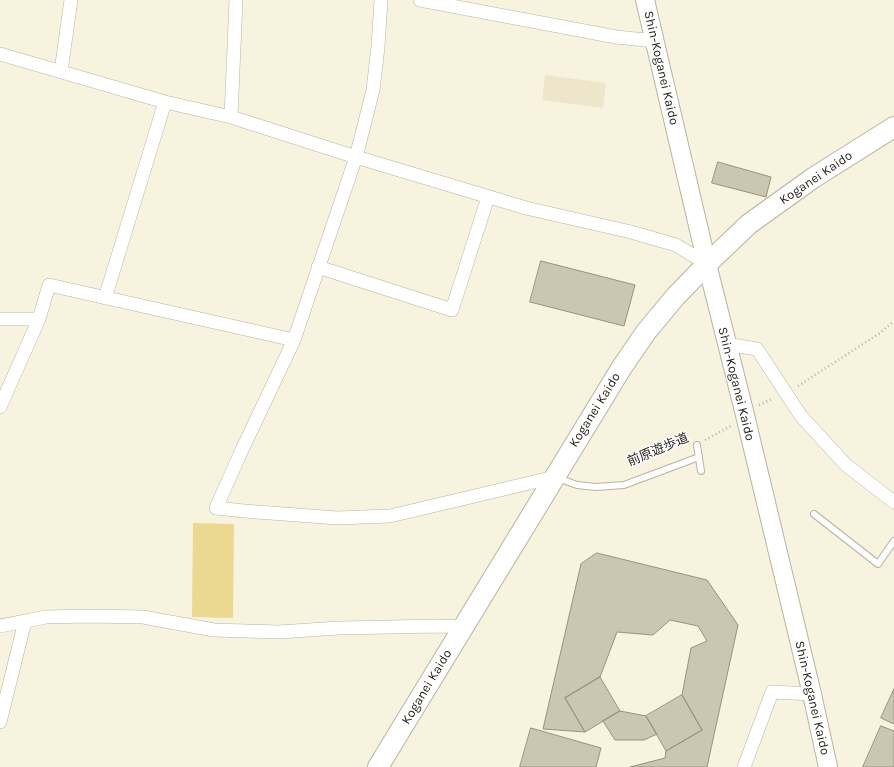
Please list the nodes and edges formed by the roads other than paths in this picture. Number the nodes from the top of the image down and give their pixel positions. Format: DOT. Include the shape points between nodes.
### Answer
graph roads {
  1 [pos="71,0"];
  2 [pos="236,0"];
  3 [pos="381,0"];
  4 [pos="420,0"];
  5 [pos="645,0"];
  6 [pos="655,41"];
  7 [pos="0,54"];
  8 [pos="61,71"];
  9 [pos="165,102"];
  10 [pos="231,117"];
  11 [pos="894,127"];
  12 [pos="356,157"];
  13 [pos="488,197"];
  14 [pos="706,264"];
  15 [pos="318,267"];
  16 [pos="105,298"];
  17 [pos="0,319"];
  18 [pos="39,319"];
  19 [pos="294,340"];
  20 [pos="726,344"];
  21 [pos="0,407"];
  22 [pos="697,445"];
  23 [pos="699,458"];
  24 [pos="701,471"];
  25 [pos="555,477"];
  26 [pos="894,502"];
  27 [pos="814,514"];
  28 [pos="894,541"];
  29 [pos="25,621"];
  30 [pos="0,626"];
  31 [pos="463,627"];
  32 [pos="812,694"];
  33 [pos="0,722"];
  34 [pos="378,767"];
  35 [pos="744,767"];
  36 [pos="828,767"];
  1 -- 8 [label="street"];
  2 -- 10 [label="street"];
  3 -- 12 [label="street" via="373,90"];
  4 -- 6 [label="street" via="616,37"];
  5 -- 6 [label="main road, Shin-Koganei Kaido"];
  6 -- 14 [label="main road, Shin-Koganei Kaido"];
  7 -- 8 [label="street"];
  8 -- 9 [label="street"];
  9 -- 10 [label="street"];
  9 -- 16 [label="street"];
  10 -- 12 [label="street"];
  11 -- 14 [label="main road, Koganei Kaido" via="813,178 749,224"];
  12 -- 13 [label="street"];
  12 -- 15 [label="street"];
  13 -- 14 [label="street" via="676,245"];
  13 -- 15 [label="street" via="452,310"];
  14 -- 20 [label="main road, Shin-Koganei Kaido"];
  14 -- 25 [label="main road, Koganei Kaido" via="637,344"];
  15 -- 19 [label="street"];
  16 -- 18 [label="street" via="49,285"];
  16 -- 19 [label="street"];
  17 -- 18 [label="street"];
  18 -- 21 [label="street"];
  19 -- 25 [label="street" via="216,508 337,518 390,516"];
  20 -- 26 [label="street" via="757,349 801,416 846,465"];
  20 -- 32 [label="main road, Shin-Koganei Kaido"];
  22 -- 23 [label="lane"];
  23 -- 24 [label="lane"];
  23 -- 25 [label="lane" via="624,486 577,485"];
  25 -- 31 [label="main road, Koganei Kaido"];
  27 -- 28 [label="lane" via="878,564"];
  29 -- 30 [label="street"];
  29 -- 31 [label="street" via="46,617 143,617 214,630 279,632 339,628"];
  29 -- 33 [label="street"];
  31 -- 34 [label="main road, Koganei Kaido"];
  32 -- 35 [label="street" via="772,692"];
  32 -- 36 [label="main road, Shin-Koganei Kaido"];
}
